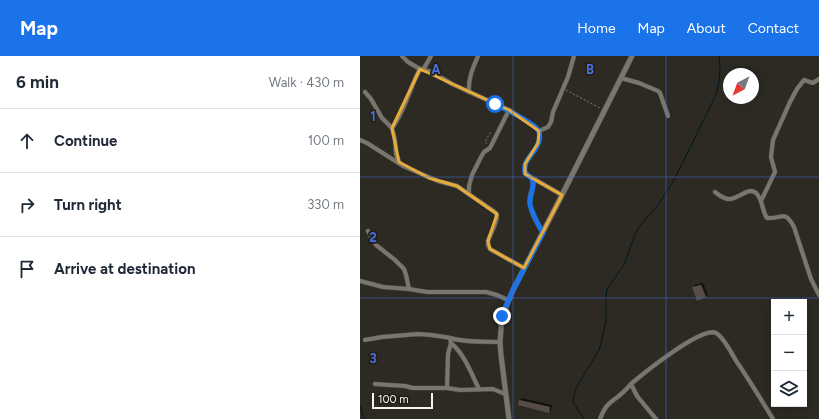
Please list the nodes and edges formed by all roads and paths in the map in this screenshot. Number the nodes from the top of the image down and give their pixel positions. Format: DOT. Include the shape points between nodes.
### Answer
graph roads {
  1 [pos="402,56"];
  2 [pos="431,56"];
  3 [pos="478,56"];
  4 [pos="574,56"];
  5 [pos="632,56"];
  6 [pos="421,70"];
  7 [pos="621,78"];
  8 [pos="819,79"];
  9 [pos="564,89"];
  10 [pos="365,92"];
  11 [pos="469,92"];
  12 [pos="509,110"];
  13 [pos="605,111"];
  14 [pos="668,116"];
  15 [pos="392,128"];
  16 [pos="539,131"];
  17 [pos="496,134"];
  18 [pos="360,140"];
  19 [pos="490,148"];
  20 [pos="400,164"];
  21 [pos="532,178"];
  22 [pos="715,192"];
  23 [pos="469,194"];
  24 [pos="562,196"];
  25 [pos="761,201"];
  26 [pos="368,230"];
  27 [pos="543,233"];
  28 [pos="524,268"];
  29 [pos="360,281"];
  30 [pos="409,289"];
  31 [pos="819,295"];
  32 [pos="508,300"];
  33 [pos="365,340"];
  34 [pos="450,341"];
  35 [pos="500,342"];
  36 [pos="375,384"];
  37 [pos="631,384"];
  38 [pos="447,388"];
  39 [pos="479,389"];
  40 [pos="505,394"];
  41 [pos="509,419"];
  42 [pos="600,419"];
  43 [pos="656,419"];
  44 [pos="773,419"];
  1 -- 6 [label="street"];
  2 -- 6 [label="street"];
  3 -- 11 [label="street" via="470,74"];
  4 -- 9 [label="street"];
  5 -- 7 [label="street"];
  6 -- 11 [label="street" via="432,72"];
  6 -- 15 [label="street" via="417,73"];
  7 -- 13 [label="street"];
  7 -- 14 [label="street" via="658,91"];
  8 -- 25 [label="street" via="813,83 804,80 790,102 773,140 771,157 775,172"];
  9 -- 13 [label="path"];
  9 -- 16 [label="street" via="548,126"];
  10 -- 15 [label="street"];
  11 -- 12 [label="street"];
  12 -- 16 [label="street"];
  12 -- 17 [label="street"];
  13 -- 24 [label="street"];
  15 -- 20 [label="street"];
  16 -- 21 [label="street" via="540,138 524,169"];
  17 -- 19 [label="street"];
  17 -- 19 [label="path" via="490,133 485,142"];
  18 -- 20 [label="street"];
  19 -- 23 [label="street" via="484,152 472,174 468,186"];
  20 -- 23 [label="street" via="434,180 457,186"];
  21 -- 24 [label="street"];
  21 -- 27 [label="street" via="534,184 529,198 530,206"];
  22 -- 25 [label="street" via="733,199 752,191"];
  23 -- 28 [label="street" via="496,213 496,221 488,242 490,249"];
  24 -- 27 [label="street"];
  25 -- 31 [label="street" via="767,218 784,216 790,219"];
  26 -- 30 [label="street" via="376,245 404,269"];
  27 -- 28 [label="street"];
  28 -- 32 [label="street"];
  29 -- 30 [label="street" via="383,287"];
  30 -- 32 [label="street" via="486,292"];
  32 -- 35 [label="street" via="502,316"];
  33 -- 34 [label="street" via="431,334 445,337"];
  34 -- 35 [label="street"];
  34 -- 38 [label="street"];
  34 -- 39 [label="street" via="458,350"];
  35 -- 40 [label="street"];
  36 -- 38 [label="street"];
  37 -- 42 [label="street" via="606,406"];
  37 -- 43 [label="street" via="637,396"];
  37 -- 44 [label="street" via="685,344 705,334 716,333 747,375"];
  38 -- 39 [label="street"];
  39 -- 40 [label="street" via="494,389"];
  40 -- 41 [label="street"];
}
